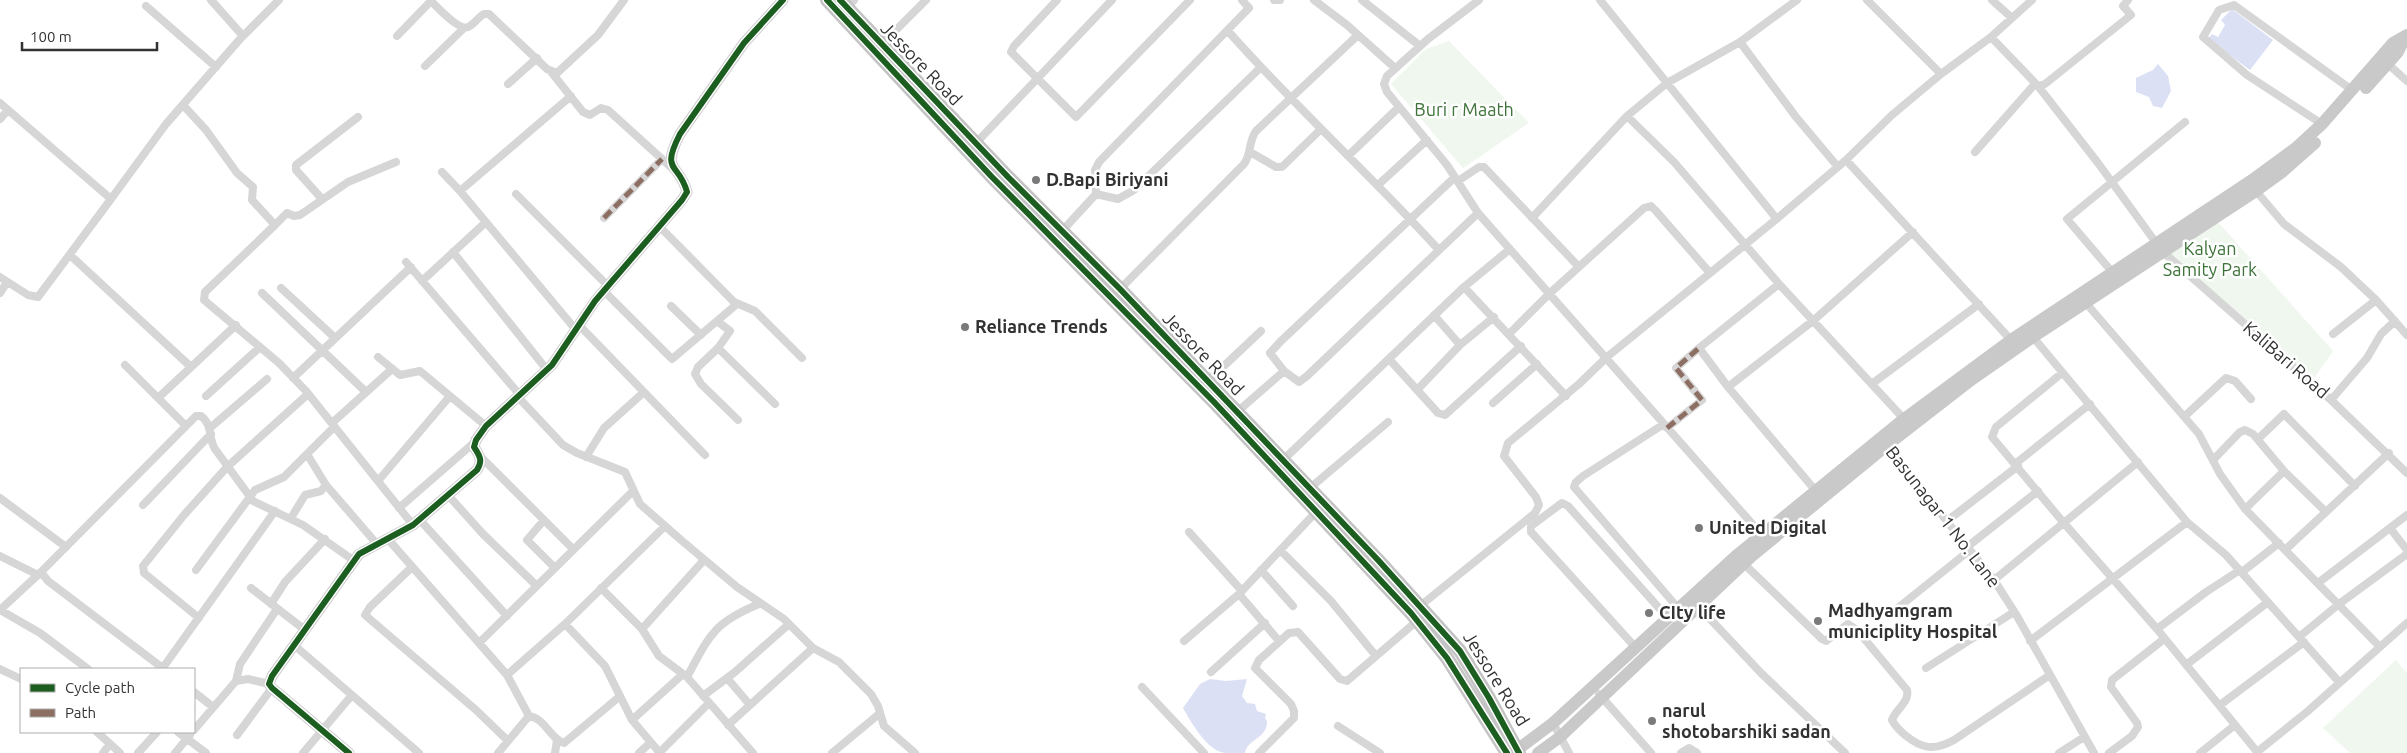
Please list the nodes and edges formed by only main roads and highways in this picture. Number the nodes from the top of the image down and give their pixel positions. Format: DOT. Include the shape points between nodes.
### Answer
graph roads {
  1 [pos="827,0"];
  2 [pos="847,3"];
  3 [pos="2406,36"];
  4 [pos="2159,248"];
  5 [pos="1883,442"];
  6 [pos="1740,560"];
  7 [pos="1693,602"];
  8 [pos="1514,752"];
  9 [pos="1538,753"];
  1 -- 8 [label="highway, Jessore Road" via="991,176 1214,402 1417,621"];
  2 -- 8 [label="highway, Jessore Road" via="976,143 1120,289 1420,606 1460,651 1489,698"];
  3 -- 4 [label="main road" via="2393,43 2322,124 2278,162"];
  3 -- 4 [label="main road" via="2388,64 2287,168 2256,191"];
  4 -- 5 [label="main road"];
  4 -- 5 [label="main road" via="2113,273 2011,340 1904,418"];
  5 -- 6 [label="main road"];
  5 -- 6 [label="main road" via="1815,490 1762,535"];
  6 -- 7 [label="main road"];
  7 -- 8 [label="main road" via="1678,608 1593,688"];
  7 -- 9 [label="main road" via="1602,698"];
}
